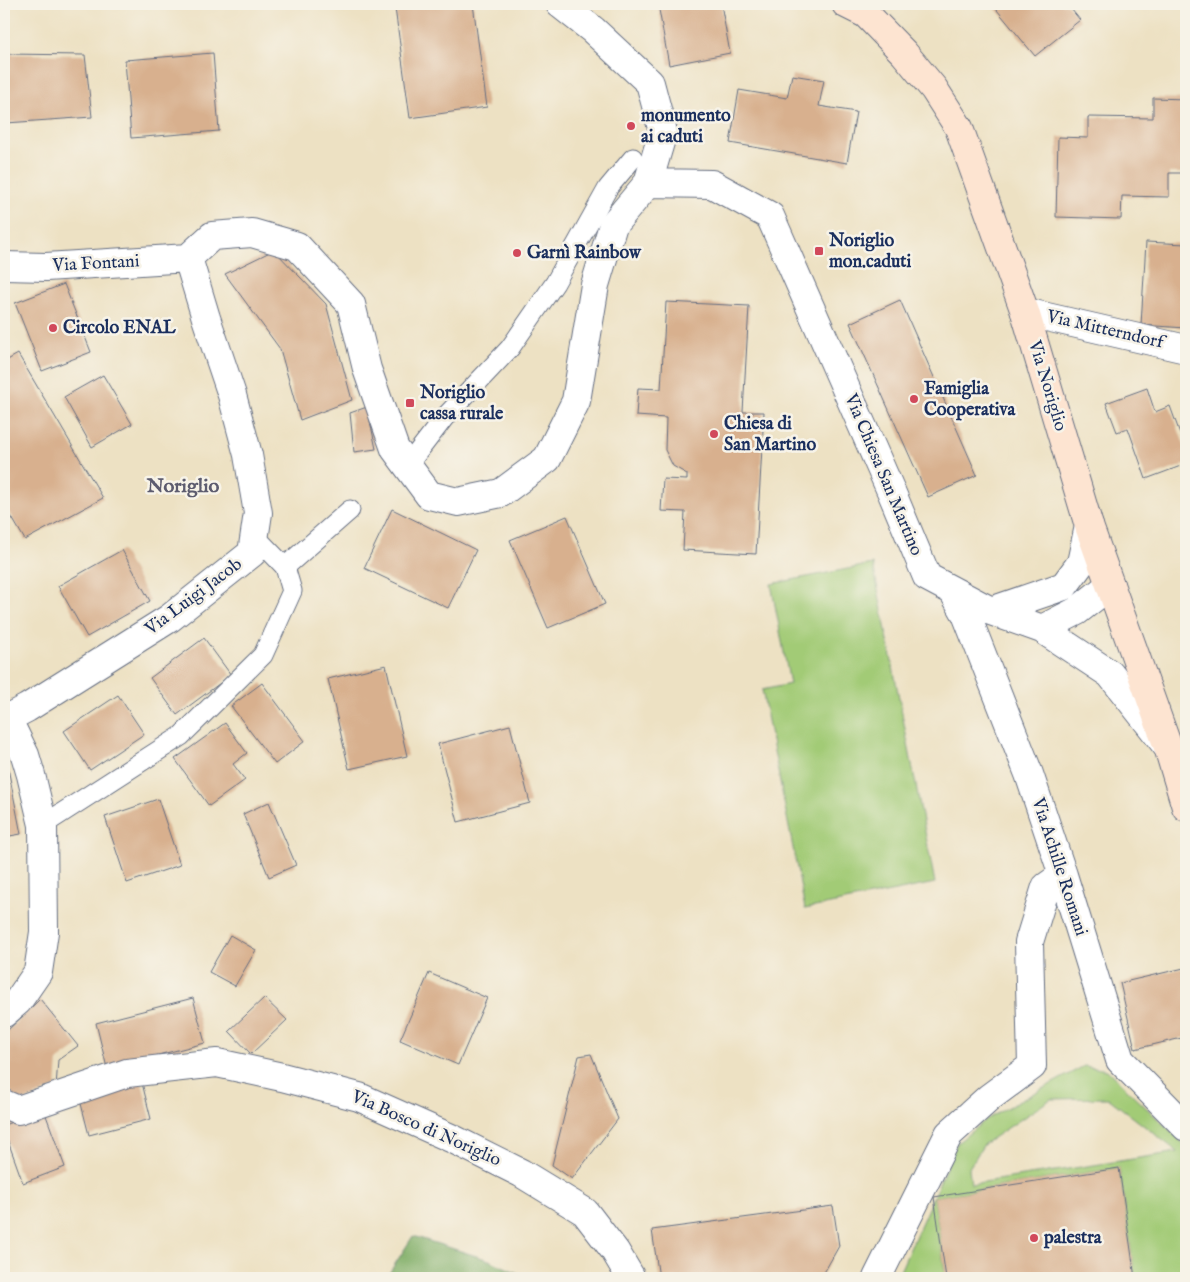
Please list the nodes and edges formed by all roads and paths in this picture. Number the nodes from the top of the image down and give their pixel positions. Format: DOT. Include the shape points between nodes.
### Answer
graph roads {
  1 [pos="560,4"];
  2 [pos="846,4"];
  3 [pos="633,158"];
  4 [pos="648,183"];
  5 [pos="188,258"];
  6 [pos="4,266"];
  7 [pos="1024,312"];
  8 [pos="1186,350"];
  9 [pos="407,466"];
  10 [pos="350,510"];
  11 [pos="1089,526"];
  12 [pos="255,536"];
  13 [pos="285,567"];
  14 [pos="1110,585"];
  15 [pos="1064,586"];
  16 [pos="953,591"];
  17 [pos="991,611"];
  18 [pos="1042,629"];
  19 [pos="6,719"];
  20 [pos="1168,747"];
  21 [pos="1186,807"];
  22 [pos="42,825"];
  23 [pos="1063,876"];
  24 [pos="4,1013"];
  25 [pos="4,1104"];
  26 [pos="1186,1127"];
  27 [pos="631,1278"];
  28 [pos="877,1278"];
  1 -- 4 [label="street" via="650,83 663,132"];
  2 -- 7 [label="main road, Via Noriglio" via="866,14 904,53 934,89 959,128"];
  3 -- 9 [label="lane" via="608,188 555,283 510,348 444,418"];
  4 -- 9 [label="street" via="613,224 595,286 576,401 547,459 501,493 458,502 429,495"];
  4 -- 16 [label="street, Via Chiesa San Martino" via="712,184 770,216 927,577"];
  5 -- 6 [label="street, Via Fontani" via="46,267"];
  5 -- 9 [label="street" via="212,236 252,233 297,246 351,304 367,369 395,449"];
  5 -- 12 [label="street, Via Luigi Jacob" via="248,455 258,513"];
  7 -- 8 [label="street, Via Mitterndorf"];
  7 -- 11 [label="main road, Via Noriglio"];
  10 -- 13 [label="lane"];
  11 -- 14 [label="main road, Via Noriglio"];
  11 -- 15 [label="street" via="1080,563"];
  12 -- 13 [label="lane"];
  12 -- 19 [label="street, Via Luigi Jacob" via="252,553 170,618"];
  13 -- 22 [label="lane" via="292,591 263,655 181,736"];
  14 -- 15 [label="street"];
  14 -- 18 [label="street" via="1077,611"];
  14 -- 20 [label="main road, Via Noriglio"];
  15 -- 17 [label="street"];
  16 -- 17 [label="street, Via Chiesa San Martino"];
  16 -- 23 [label="street, Via Achille Romani" via="966,614 1025,765"];
  17 -- 18 [label="street, Via Chiesa San Martino"];
  18 -- 20 [label="street, Via Chiesa San Martino" via="1110,674"];
  19 -- 22 [label="street" via="31,775"];
  20 -- 21 [label="main road, Via Noriglio"];
  22 -- 24 [label="street" via="44,932 38,972 18,1001"];
  23 -- 26 [label="street, Via Achille Romani" via="1120,1060"];
  23 -- 28 [label="street" via="1046,887 1030,942 1032,1066 990,1097 949,1134"];
  25 -- 27 [label="street, Via Bosco di Noriglio" via="18,1110 127,1074 217,1063 359,1097 521,1173 586,1212"];
}
